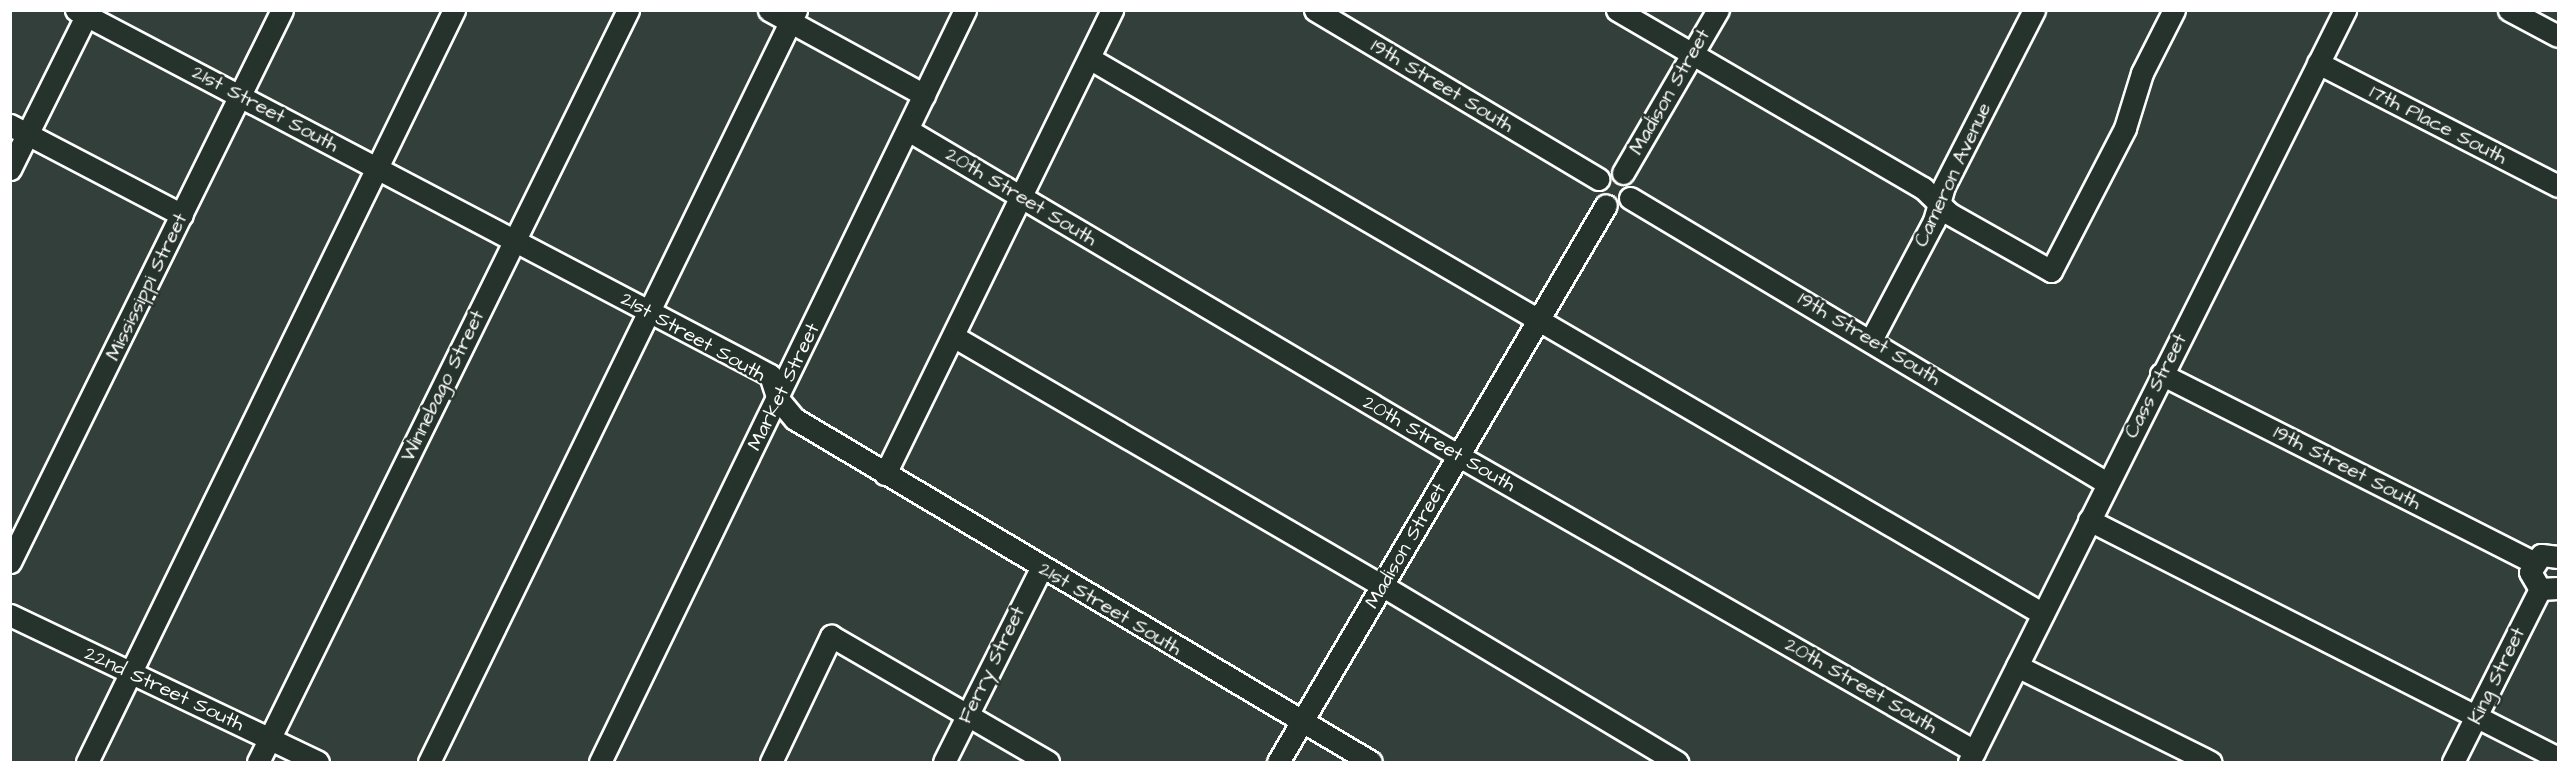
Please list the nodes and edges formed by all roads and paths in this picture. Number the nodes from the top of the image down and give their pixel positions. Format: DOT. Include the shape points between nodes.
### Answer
graph roads {
  1 [pos="282,10"];
  2 [pos="454,10"];
  3 [pos="628,10"];
  4 [pos="769,10"];
  5 [pos="965,10"];
  6 [pos="1112,10"];
  7 [pos="1315,10"];
  8 [pos="1617,10"];
  9 [pos="1718,10"];
  10 [pos="2034,10"];
  11 [pos="2174,10"];
  12 [pos="2345,10"];
  13 [pos="2509,10"];
  14 [pos="84,12"];
  15 [pos="793,16"];
  16 [pos="2559,36"];
  17 [pos="1693,54"];
  18 [pos="1089,58"];
  19 [pos="2318,63"];
  20 [pos="924,95"];
  21 [pos="241,96"];
  22 [pos="19,129"];
  23 [pos="908,130"];
  24 [pos="377,168"];
  25 [pos="10,169"];
  26 [pos="1623,173"];
  27 [pos="1599,179"];
  28 [pos="2559,186"];
  29 [pos="1022,197"];
  30 [pos="1630,198"];
  31 [pos="1606,205"];
  32 [pos="1939,205"];
  33 [pos="182,215"];
  34 [pos="514,240"];
  35 [pos="648,311"];
  36 [pos="1537,322"];
  37 [pos="953,336"];
  38 [pos="1872,340"];
  39 [pos="2161,375"];
  40 [pos="778,399"];
  41 [pos="1459,456"];
  42 [pos="885,474"];
  43 [pos="2108,483"];
  44 [pos="2089,520"];
  45 [pos="2558,554"];
  46 [pos="10,562"];
  47 [pos="2533,562"];
  48 [pos="1041,568"];
  49 [pos="1383,586"];
  50 [pos="2549,588"];
  51 [pos="2043,614"];
  52 [pos="10,615"];
  53 [pos="2017,666"];
  54 [pos="130,674"];
  55 [pos="967,717"];
  56 [pos="2476,717"];
  57 [pos="1302,722"];
  58 [pos="270,739"];
  59 [pos="1972,757"];
  60 [pos="2559,758"];
  61 [pos="87,762"];
  62 [pos="258,762"];
  63 [pos="318,762"];
  64 [pos="429,762"];
  65 [pos="600,762"];
  66 [pos="771,762"];
  67 [pos="944,762"];
  68 [pos="1048,762"];
  69 [pos="1278,762"];
  70 [pos="1371,762"];
  71 [pos="1677,762"];
  72 [pos="2210,762"];
  73 [pos="2453,762"];
  1 -- 21 [label="street, Mississippi Street"];
  2 -- 24 [label="street"];
  3 -- 34 [label="street, Winnebago Street"];
  4 -- 15 [label="street"];
  5 -- 20 [label="street, Market Street"];
  6 -- 18 [label="street"];
  7 -- 27 [label="street, 19th Street South"];
  8 -- 17 [label="street"];
  9 -- 17 [label="street, Madison Street"];
  10 -- 32 [label="street, Cameron Avenue" via="1944,186"];
  11 -- 32 [label="street" via="2142,73 2125,128 2051,271"];
  12 -- 19 [label="street, Cass Street"];
  13 -- 16 [label="street"];
  14 -- 21 [label="street, 21st Street South"];
  14 -- 22 [label="street"];
  15 -- 20 [label="street"];
  15 -- 35 [label="street"];
  17 -- 26 [label="street, Madison Street"];
  17 -- 32 [label="street" via="1923,188"];
  18 -- 29 [label="street"];
  18 -- 36 [label="street"];
  19 -- 28 [label="street, 17th Place South"];
  19 -- 39 [label="street, Cass Street"];
  20 -- 23 [label="street, Market Street"];
  21 -- 24 [label="street, 21st Street South"];
  21 -- 33 [label="street, Mississippi Street"];
  22 -- 25 [label="street"];
  22 -- 33 [label="street"];
  23 -- 29 [label="street, 20th Street South"];
  23 -- 40 [label="street, Market Street"];
  24 -- 34 [label="street, 21st Street South"];
  24 -- 54 [label="street"];
  26 -- 27 [label="street" via="1612,171"];
  26 -- 30 [label="street" via="1632,187"];
  27 -- 31 [label="street" via="1598,196"];
  29 -- 37 [label="street"];
  29 -- 41 [label="street, 20th Street South"];
  30 -- 31 [label="street" via="1622,205"];
  30 -- 38 [label="street, 19th Street South"];
  31 -- 36 [label="street, Madison Street"];
  32 -- 38 [label="street, Cameron Avenue"];
  33 -- 46 [label="street, Mississippi Street"];
  34 -- 35 [label="street, 21st Street South"];
  34 -- 58 [label="street, Winnebago Street"];
  35 -- 40 [label="street, 21st Street South" via="770,375"];
  35 -- 64 [label="street"];
  36 -- 41 [label="street, Madison Street"];
  36 -- 51 [label="street"];
  37 -- 42 [label="street"];
  37 -- 49 [label="street"];
  38 -- 43 [label="street, 19th Street South"];
  39 -- 43 [label="street, Cass Street"];
  39 -- 47 [label="street, 19th Street South"];
  40 -- 42 [label="street, 21st Street South" via="795,419"];
  40 -- 65 [label="street, Market Street"];
  41 -- 49 [label="street, Madison Street"];
  41 -- 59 [label="street, 20th Street South"];
  42 -- 48 [label="street, 21st Street South"];
  43 -- 44 [label="street, Cass Street"];
  44 -- 51 [label="street, Cass Street"];
  44 -- 56 [label="street"];
  45 -- 47 [label="street" via="2541,555"];
  47 -- 50 [label="street" via="2530,577"];
  48 -- 55 [label="street, Ferry Street"];
  48 -- 57 [label="street, 21st Street South"];
  49 -- 57 [label="street, Madison Street"];
  49 -- 71 [label="street"];
  50 -- 56 [label="street, King Street"];
  51 -- 53 [label="street, Cass Street"];
  52 -- 54 [label="street, 22nd Street South"];
  53 -- 59 [label="street, Cass Street"];
  53 -- 72 [label="street"];
  54 -- 58 [label="street, 22nd Street South"];
  54 -- 61 [label="street"];
  55 -- 66 [label="street" via="831,636"];
  55 -- 67 [label="street, Ferry Street"];
  55 -- 68 [label="street"];
  56 -- 60 [label="street"];
  56 -- 73 [label="street, King Street"];
  57 -- 69 [label="street, Madison Street"];
  57 -- 70 [label="street, 21st Street South"];
  58 -- 62 [label="street, Winnebago Street"];
  58 -- 63 [label="street, 22nd Street South"];
}
